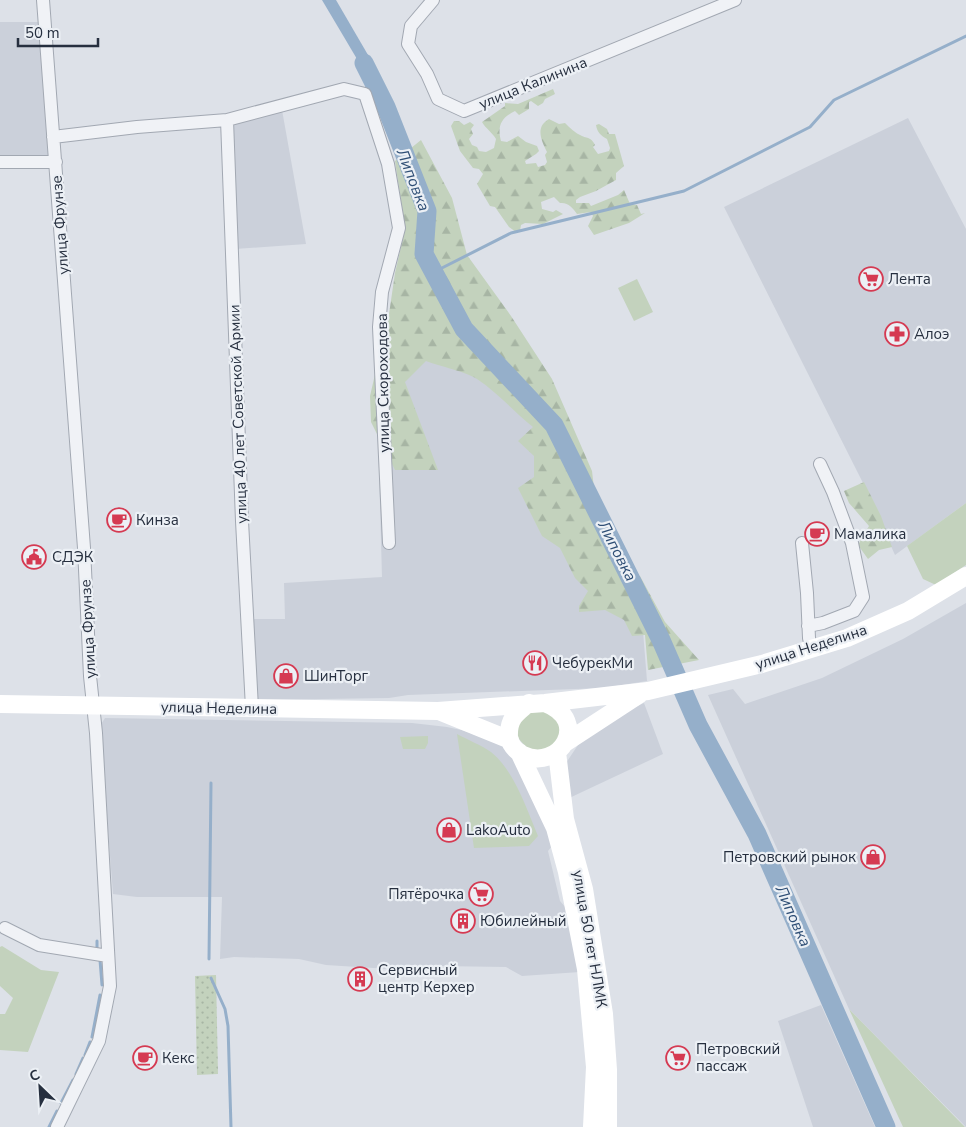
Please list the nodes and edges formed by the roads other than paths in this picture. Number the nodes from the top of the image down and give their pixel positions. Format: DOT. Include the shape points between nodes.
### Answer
graph roads {
  1 [pos="43,0"];
  2 [pos="433,0"];
  3 [pos="736,0"];
  4 [pos="227,120"];
  5 [pos="53,137"];
  6 [pos="0,162"];
  7 [pos="56,162"];
  8 [pos="820,464"];
  9 [pos="389,542"];
  10 [pos="802,542"];
  11 [pos="966,576"];
  12 [pos="808,626"];
  13 [pos="812,650"];
  14 [pos="646,691"];
  15 [pos="537,703"];
  16 [pos="0,704"];
  17 [pos="92,706"];
  18 [pos="252,708"];
  19 [pos="438,711"];
  20 [pos="514,746"];
  21 [pos="561,748"];
  22 [pos="6,928"];
  23 [pos="108,956"];
  24 [pos="56,1127"];
  25 [pos="592,1127"];
  26 [pos="608,1127"];
  1 -- 5 [label="street, улица Фрунзе"];
  2 -- 3 [label="street, улица Калинина" via="410,26 408,44 438,99 464,111"];
  4 -- 5 [label="street"];
  4 -- 9 [label="street, улица Скороходова" via="344,89 365,94 388,164 399,228 382,292 379,327"];
  4 -- 18 [label="street, улица 40 лет Советской Армии"];
  5 -- 7 [label="street, улица Фрунзе"];
  6 -- 7 [label="street"];
  7 -- 17 [label="street, улица Фрунзе"];
  8 -- 12 [label="street" via="852,543 863,598 854,611"];
  10 -- 12 [label="street"];
  11 -- 13 [label="main road, улица Неделина" via="908,611"];
  12 -- 13 [label="street"];
  13 -- 14 [label="main road, улица Неделина"];
  14 -- 15 [label="main road, улица Неделина"];
  14 -- 21 [label="main road"];
  15 -- 19 [label="main road, улица Неделина"];
  15 -- 20 [label="main road" via="513,716 510,723"];
  15 -- 21 [label="main road" via="557,707 564,714 568,734"];
  16 -- 17 [label="main road, улица Неделина"];
  17 -- 18 [label="main road, улица Неделина"];
  17 -- 23 [label="street, улица Фрунзе"];
  18 -- 19 [label="main road, улица Неделина"];
  19 -- 20 [label="main road"];
  20 -- 21 [label="main road" via="530,758 544,758"];
  20 -- 25 [label="main road, улица 50 лет НЛМК" via="555,828 567,872 584,959 595,1067"];
  21 -- 26 [label="main road, улица 50 лет НЛМК" via="565,819 584,889 604,1014"];
  22 -- 23 [label="street" via="39,945"];
  23 -- 24 [label="street, улица Фрунзе" via="110,986 99,1041"];
}
